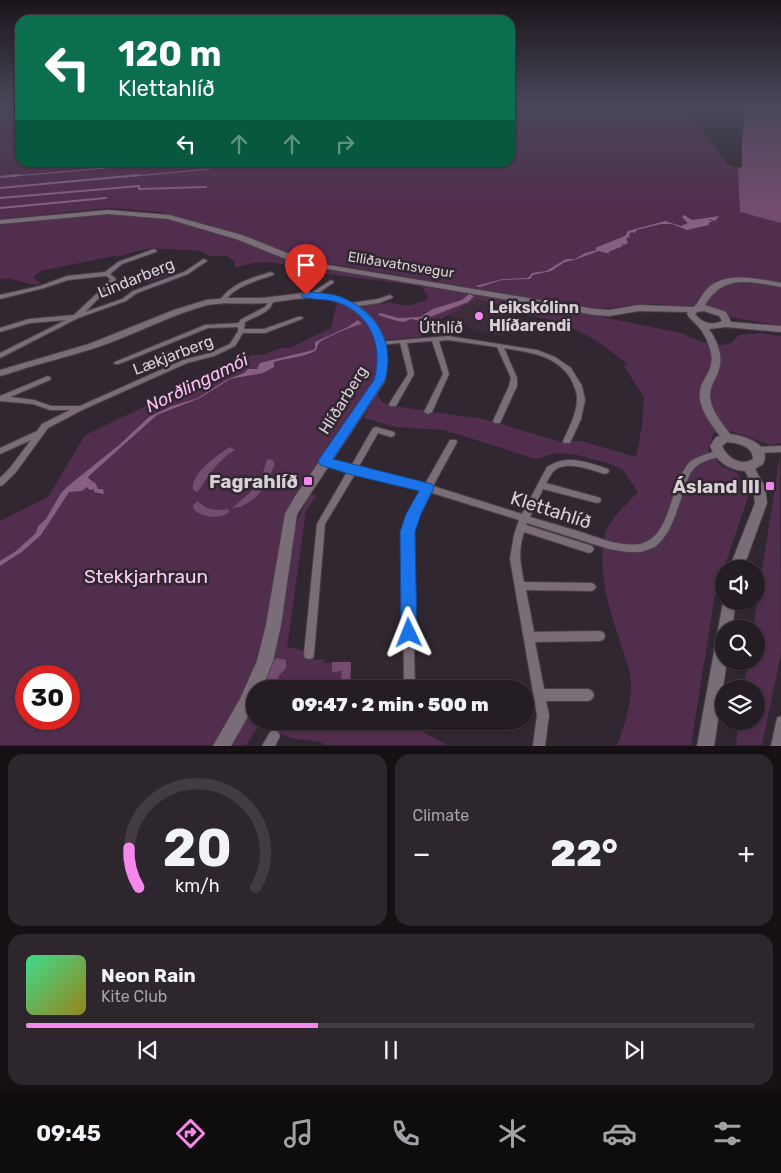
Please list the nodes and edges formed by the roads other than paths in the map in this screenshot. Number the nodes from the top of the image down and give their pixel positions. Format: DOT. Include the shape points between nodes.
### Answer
graph roads {
  1 [pos="0,222"];
  2 [pos="154,251"];
  3 [pos="204,261"];
  4 [pos="107,274"];
  5 [pos="271,274"];
  6 [pos="331,282"];
  7 [pos="781,286"];
  8 [pos="709,293"];
  9 [pos="312,295"];
  10 [pos="0,297"];
  11 [pos="390,297"];
  12 [pos="223,300"];
  13 [pos="270,300"];
  14 [pos="351,305"];
  15 [pos="654,309"];
  16 [pos="696,309"];
  17 [pos="76,317"];
  18 [pos="300,318"];
  19 [pos="722,319"];
  20 [pos="698,322"];
  21 [pos="241,328"];
  22 [pos="781,329"];
  23 [pos="0,330"];
  24 [pos="435,339"];
  25 [pos="403,341"];
  26 [pos="381,342"];
  27 [pos="499,345"];
  28 [pos="714,347"];
  29 [pos="0,356"];
  30 [pos="117,363"];
  31 [pos="0,373"];
  32 [pos="48,378"];
  33 [pos="0,399"];
  34 [pos="393,404"];
  35 [pos="81,408"];
  36 [pos="428,412"];
  37 [pos="497,421"];
  38 [pos="39,433"];
  39 [pos="391,434"];
  40 [pos="727,438"];
  41 [pos="567,441"];
  42 [pos="453,442"];
  43 [pos="781,449"];
  44 [pos="757,450"];
  45 [pos="0,451"];
  46 [pos="719,454"];
  47 [pos="325,461"];
  48 [pos="748,466"];
  49 [pos="352,470"];
  50 [pos="605,471"];
  51 [pos="0,483"];
  52 [pos="541,484"];
  53 [pos="428,488"];
  54 [pos="597,500"];
  55 [pos="522,523"];
  56 [pos="589,549"];
  57 [pos="739,560"];
  58 [pos="520,586"];
  59 [pos="591,587"];
  60 [pos="600,636"];
  61 [pos="530,637"];
  62 [pos="309,654"];
  63 [pos="718,670"];
  64 [pos="410,680"];
  65 [pos="540,695"];
  66 [pos="588,695"];
  67 [pos="781,722"];
  68 [pos="221,746"];
  69 [pos="539,746"];
  70 [pos="705,746"];
  71 [pos="777,746"];
  1 -- 15 [label="main road, Elliðavatnsvegur" via="108,212 144,214 238,237 288,258 328,267 595,312"];
  2 -- 4 [label="street, Lindarberg" via="120,263"];
  3 -- 17 [label="street, Lindarberg" via="186,273"];
  4 -- 10 [label="street, Lindarberg" via="67,278"];
  4 -- 17 [label="street, Lindarberg" via="113,279 110,284"];
  5 -- 12 [label="street" via="232,290"];
  6 -- 9 [label="street"];
  7 -- 8 [label="main road" via="738,281 721,284"];
  8 -- 16 [label="main road"];
  8 -- 19 [label="main road" via="711,303"];
  9 -- 13 [label="main road, Hlíðarberg"];
  9 -- 14 [label="main road, Hlíðarberg"];
  11 -- 14 [label="street"];
  12 -- 13 [label="main road, Hlíðarberg"];
  12 -- 31 [label="main road, Hlíðarberg" via="186,309 91,346"];
  13 -- 21 [label="street, Lækjarberg" via="267,308 245,318"];
  14 -- 26 [label="main road, Hlíðarberg" via="372,322"];
  15 -- 16 [label="main road, Elliðavatnsvegur"];
  15 -- 20 [label="main road, Elliðavatnsvegur"];
  16 -- 19 [label="main road, Elliðavatnsvegur"];
  16 -- 20 [label="main road" via="692,316"];
  17 -- 23 [label="street, Lindarberg" via="29,321"];
  17 -- 29 [label="street, Lindarberg"];
  18 -- 21 [label="street, Lækjarberg" via="265,331"];
  19 -- 20 [label="main road, Elliðavatnsvegur" via="712,326"];
  19 -- 22 [label="main road"];
  19 -- 28 [label="main road"];
  20 -- 28 [label="main road"];
  21 -- 30 [label="street, Lækjarberg" via="207,326"];
  21 -- 35 [label="street, Lækjarberg" via="234,345 185,361"];
  24 -- 25 [label="street, Úthlíð"];
  24 -- 27 [label="street, Úthlíð"];
  24 -- 36 [label="street" via="446,374"];
  25 -- 26 [label="street, Úthlíð"];
  25 -- 34 [label="street" via="411,374"];
  26 -- 47 [label="main road, Hlíðarberg" via="383,368 380,380"];
  27 -- 37 [label="street" via="514,378"];
  27 -- 41 [label="street, Úthlíð" via="542,353 569,370 581,400"];
  28 -- 40 [label="main road" via="716,367 707,384 705,398"];
  32 -- 33 [label="street, Lækjarberg"];
  33 -- 35 [label="street, Lækjarberg" via="34,402 50,408"];
  35 -- 38 [label="street, Lækjarberg" via="53,421"];
  38 -- 45 [label="street, Lækjarberg"];
  38 -- 51 [label="street, Lækjarberg" via="14,470"];
  39 -- 49 [label="street" via="376,430"];
  40 -- 44 [label="main road" via="744,441"];
  40 -- 46 [label="main road" via="717,443"];
  42 -- 53 [label="street"];
  43 -- 44 [label="street"];
  44 -- 48 [label="main road" via="759,461"];
  46 -- 48 [label="main road" via="732,463"];
  46 -- 55 [label="street, Klettahlíð" via="692,465 664,530 647,547 621,548"];
  47 -- 49 [label="street, Klettahlíð"];
  47 -- 68 [label="main road, Hlíðarberg" via="292,514 265,661 252,695"];
  48 -- 57 [label="main road" via="759,487 761,503"];
  49 -- 53 [label="street, Klettahlíð"];
  49 -- 62 [label="street" via="321,524"];
  50 -- 52 [label="street" via="564,462 550,469"];
  52 -- 54 [label="street"];
  52 -- 55 [label="street"];
  53 -- 55 [label="street, Klettahlíð"];
  53 -- 64 [label="street" via="410,522 406,540"];
  55 -- 56 [label="street"];
  55 -- 58 [label="street" via="515,560"];
  58 -- 59 [label="street"];
  58 -- 61 [label="street"];
  60 -- 61 [label="street"];
  61 -- 65 [label="street"];
  63 -- 70 [label="main road"];
  65 -- 66 [label="street"];
  65 -- 69 [label="street" via="543,715"];
  67 -- 71 [label="street"];
}
